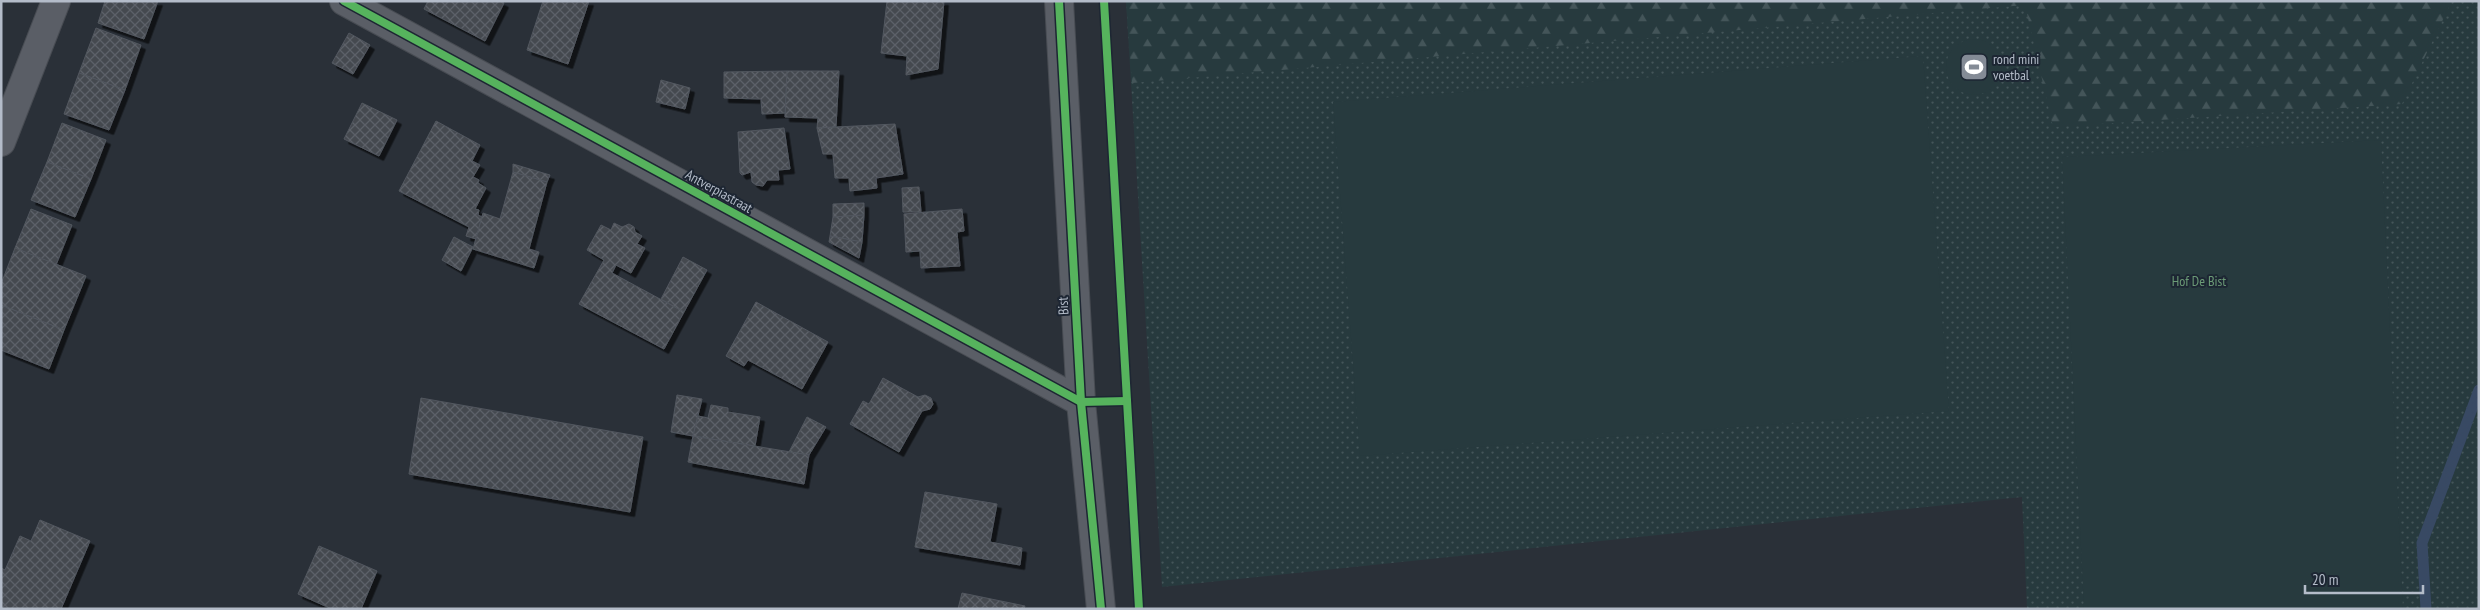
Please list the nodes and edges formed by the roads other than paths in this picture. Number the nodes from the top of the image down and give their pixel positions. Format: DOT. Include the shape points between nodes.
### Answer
graph roads {
  1 [pos="56,1"];
  2 [pos="344,1"];
  3 [pos="1059,1"];
  4 [pos="1,142"];
  5 [pos="1081,402"];
  6 [pos="1101,609"];
  1 -- 4 [label="street"];
  2 -- 5 [label="street, Antverpiastraat"];
  3 -- 5 [label="street, Bist"];
  5 -- 6 [label="street, Bist"];
}
